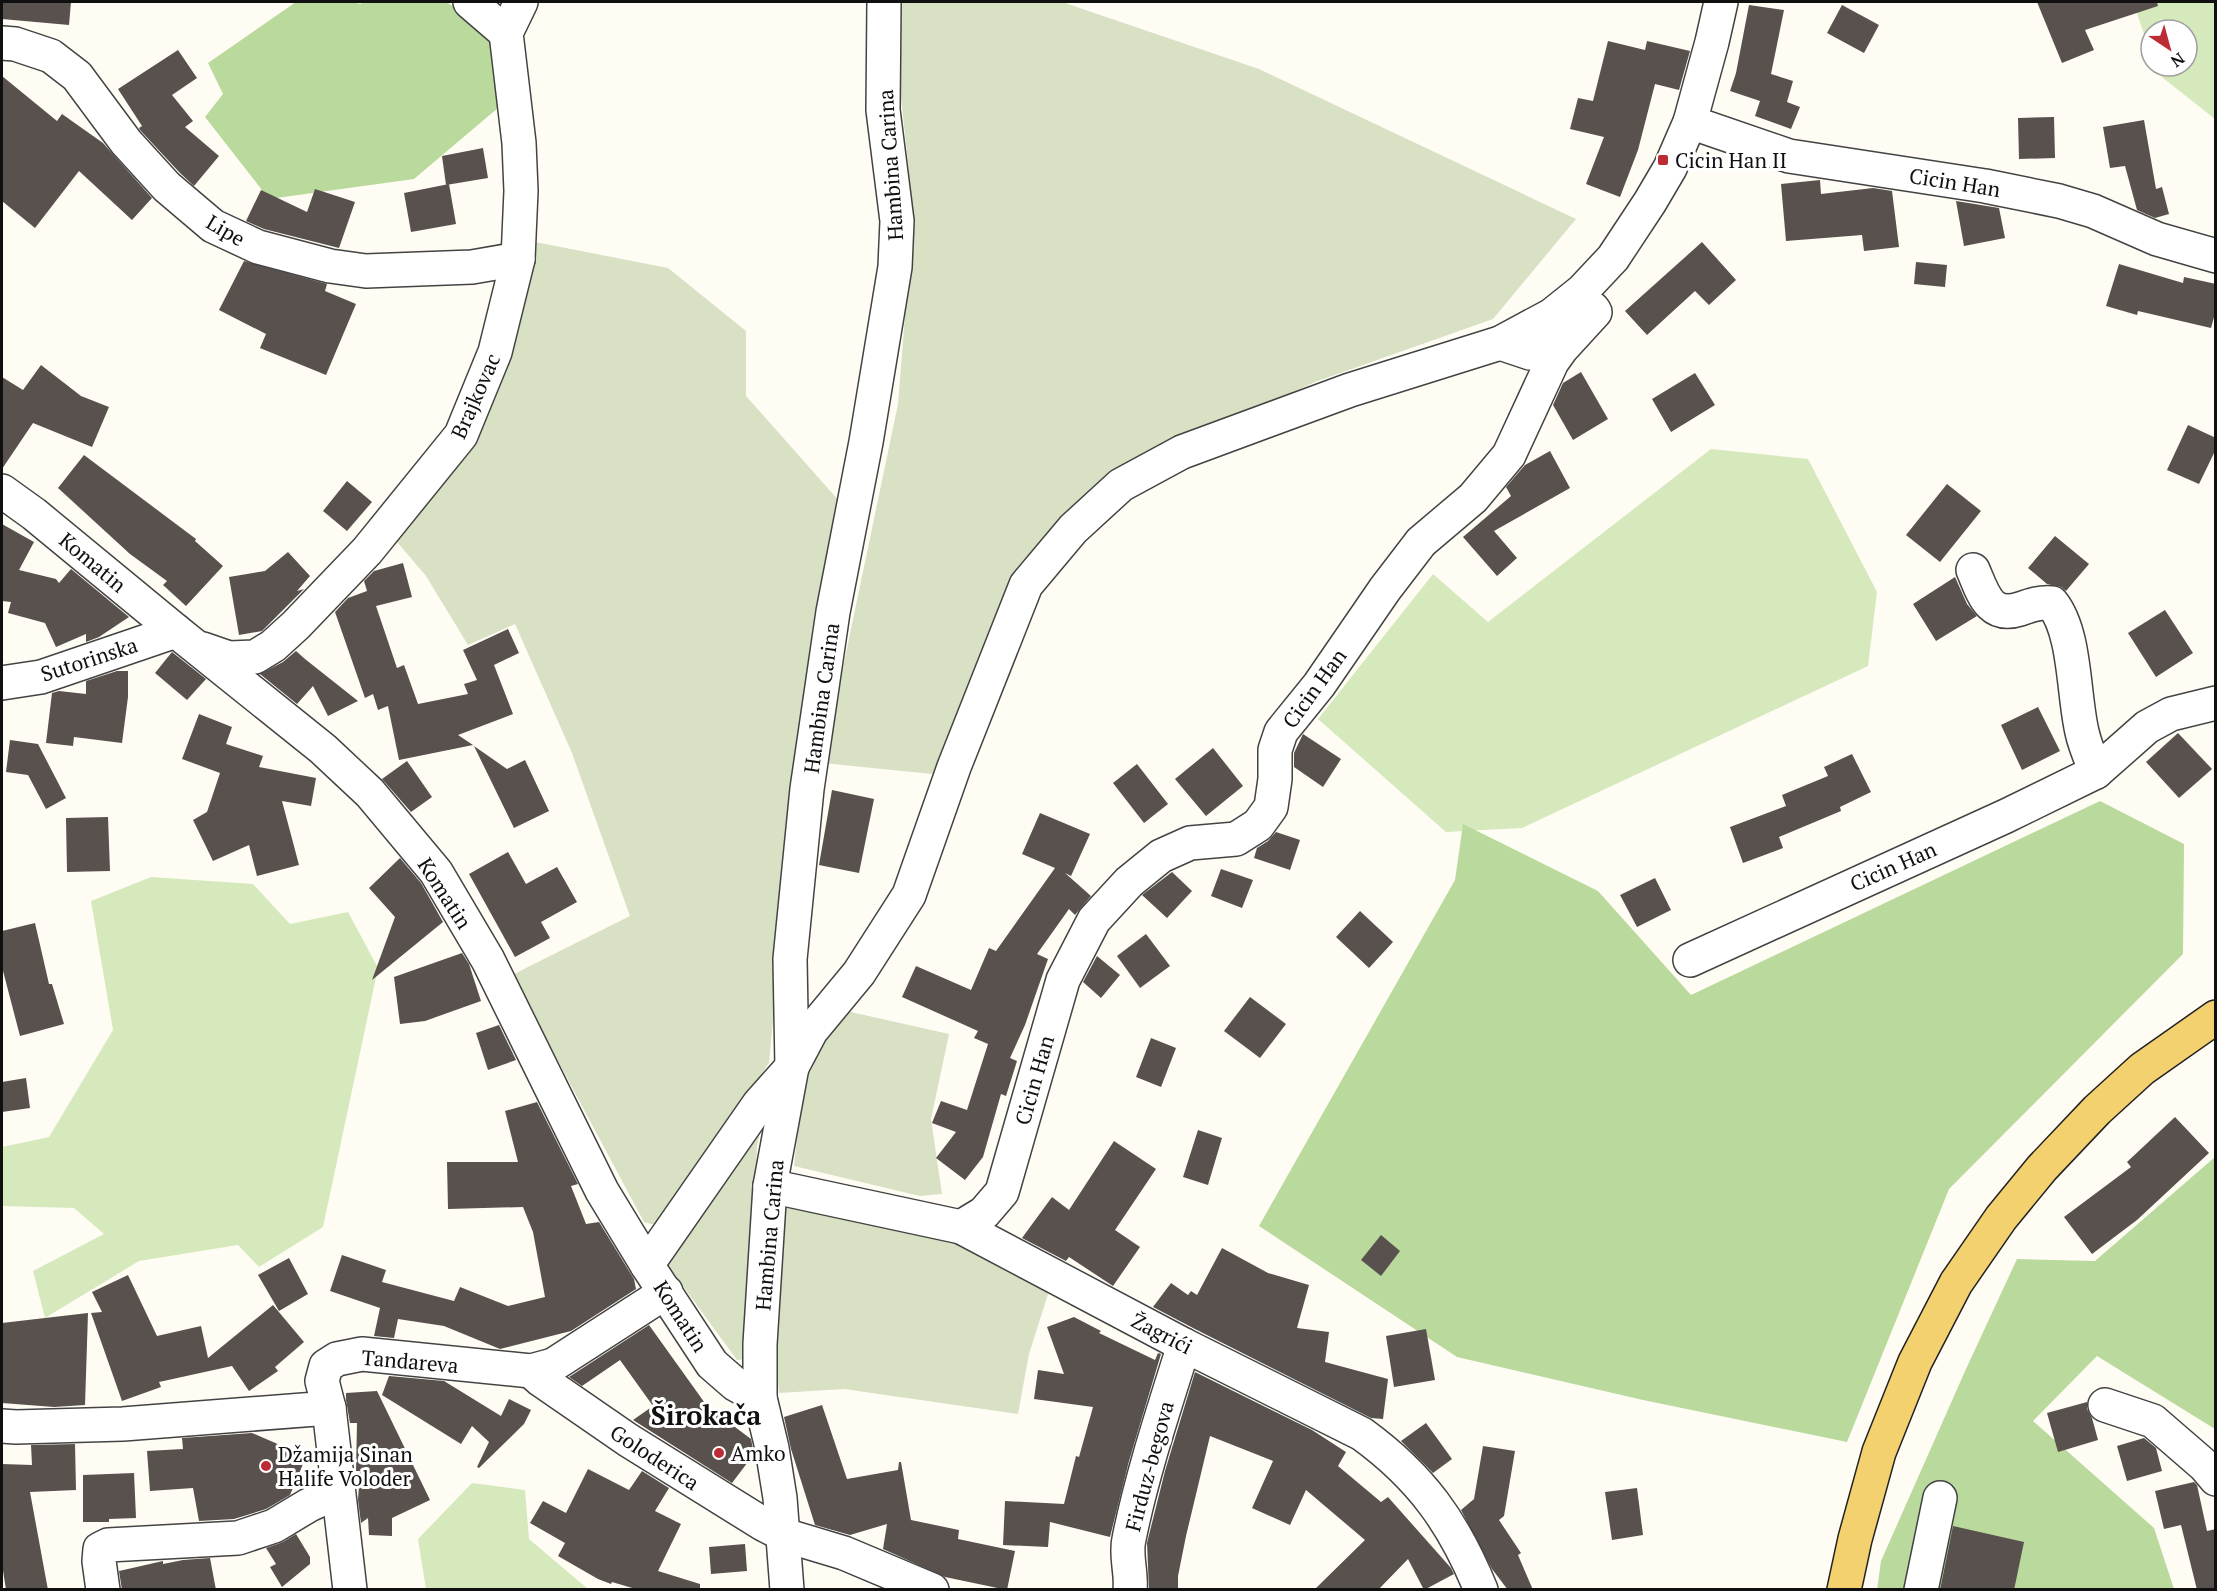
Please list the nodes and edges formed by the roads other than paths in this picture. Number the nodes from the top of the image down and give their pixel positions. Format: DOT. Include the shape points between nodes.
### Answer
graph roads {
  1 [pos="470,2"];
  2 [pos="521,2"];
  3 [pos="884,2"];
  4 [pos="1721,2"];
  5 [pos="506,33"];
  6 [pos="2,43"];
  7 [pos="1690,122"];
  8 [pos="2216,256"];
  9 [pos="518,259"];
  10 [pos="1500,343"];
  11 [pos="2,491"];
  12 [pos="1973,570"];
  13 [pos="186,639"];
  14 [pos="2,683"];
  15 [pos="2216,703"];
  16 [pos="2096,772"];
  17 [pos="1690,960"];
  18 [pos="2216,1017"];
  19 [pos="792,1067"];
  20 [pos="770,1186"];
  21 [pos="961,1227"];
  22 [pos="646,1265"];
  23 [pos="666,1292"];
  24 [pos="1184,1345"];
  25 [pos="531,1371"];
  26 [pos="760,1398"];
  27 [pos="2104,1405"];
  28 [pos="329,1408"];
  29 [pos="2,1426"];
  30 [pos="2216,1479"];
  31 [pos="338,1492"];
  32 [pos="1940,1498"];
  33 [pos="784,1535"];
  34 [pos="103,1590"];
  35 [pos="350,1590"];
  36 [pos="787,1590"];
  37 [pos="932,1590"];
  38 [pos="1130,1590"];
  39 [pos="1481,1590"];
  40 [pos="1844,1590"];
  41 [pos="1921,1590"];
  1 -- 5 [label="street"];
  2 -- 5 [label="street"];
  3 -- 19 [label="street, Hambina Carina" via="883,110 897,221 895,267 833,612 807,789 790,959"];
  4 -- 7 [label="street"];
  5 -- 9 [label="street, Brajkovac" via="519,144"];
  6 -- 9 [label="street, Lipe" via="51,56 77,76 126,142 167,187 213,226 258,247 366,271 472,267"];
  7 -- 8 [label="street, Cicin Han" via="1789,156 2059,201 2157,239"];
  7 -- 10 [label="street" via="1665,177 1613,258 1552,315"];
  9 -- 13 [label="street, Brajkovac" via="495,352 461,435 367,551 296,625 255,657 229,658"];
  10 -- 19 [label="street" via="1350,390 1182,452 1121,485 1073,529 1026,585 954,767 909,896 859,973 812,1031"];
  10 -- 21 [label="street, Cicin Han" via="1536,351 1593,309 1552,362 1509,455 1473,498 1421,542 1281,732 1275,750 1271,807 1258,825 1236,838 1190,843 1161,856 1129,882 1094,921 1063,980 1002,1192 984,1213"];
  11 -- 13 [label="street, Komatin"];
  12 -- 16 [label="street" via="1985,598 1996,609 2011,612 2042,602 2052,603 2059,612 2082,734"];
  13 -- 14 [label="street, Sutorinska"];
  13 -- 22 [label="street, Komatin" via="339,763 370,793 436,872 488,960 602,1191"];
  15 -- 16 [label="street, Cicin Han" via="2171,714 2147,727"];
  16 -- 17 [label="street, Cicin Han"];
  18 -- 40 [label="main road" via="2142,1069 2097,1110 2001,1218 1956,1283 1915,1362 1879,1452"];
  19 -- 20 [label="street, Hambina Carina"];
  19 -- 22 [label="street" via="759,1104"];
  20 -- 21 [label="street, Žagrići"];
  20 -- 26 [label="street, Hambina Carina"];
  21 -- 24 [label="street, Žagrići"];
  22 -- 23 [label="street, Komatin"];
  23 -- 25 [label="street, Tandareva" via="553,1365"];
  23 -- 26 [label="street, Komatin" via="712,1364 735,1384"];
  24 -- 38 [label="street, Firduz-begova" via="1128,1542"];
  24 -- 39 [label="street, Žagrići" via="1336,1420 1383,1450 1422,1486 1439,1509 1471,1564"];
  25 -- 28 [label="street, Tandareva" via="362,1354 337,1359 326,1366 322,1381"];
  25 -- 33 [label="street, Goloderica" via="628,1440"];
  26 -- 33 [label="street, Hambina Carina" via="772,1448"];
  27 -- 30 [label="street" via="2153,1421"];
  28 -- 29 [label="street" via="123,1424"];
  28 -- 31 [label="street"];
  31 -- 34 [label="street" via="274,1526 238,1538 108,1545 100,1550"];
  31 -- 35 [label="street"];
  32 -- 41 [label="street"];
  33 -- 36 [label="street, Hambina Carina"];
  33 -- 37 [label="street"];
}
